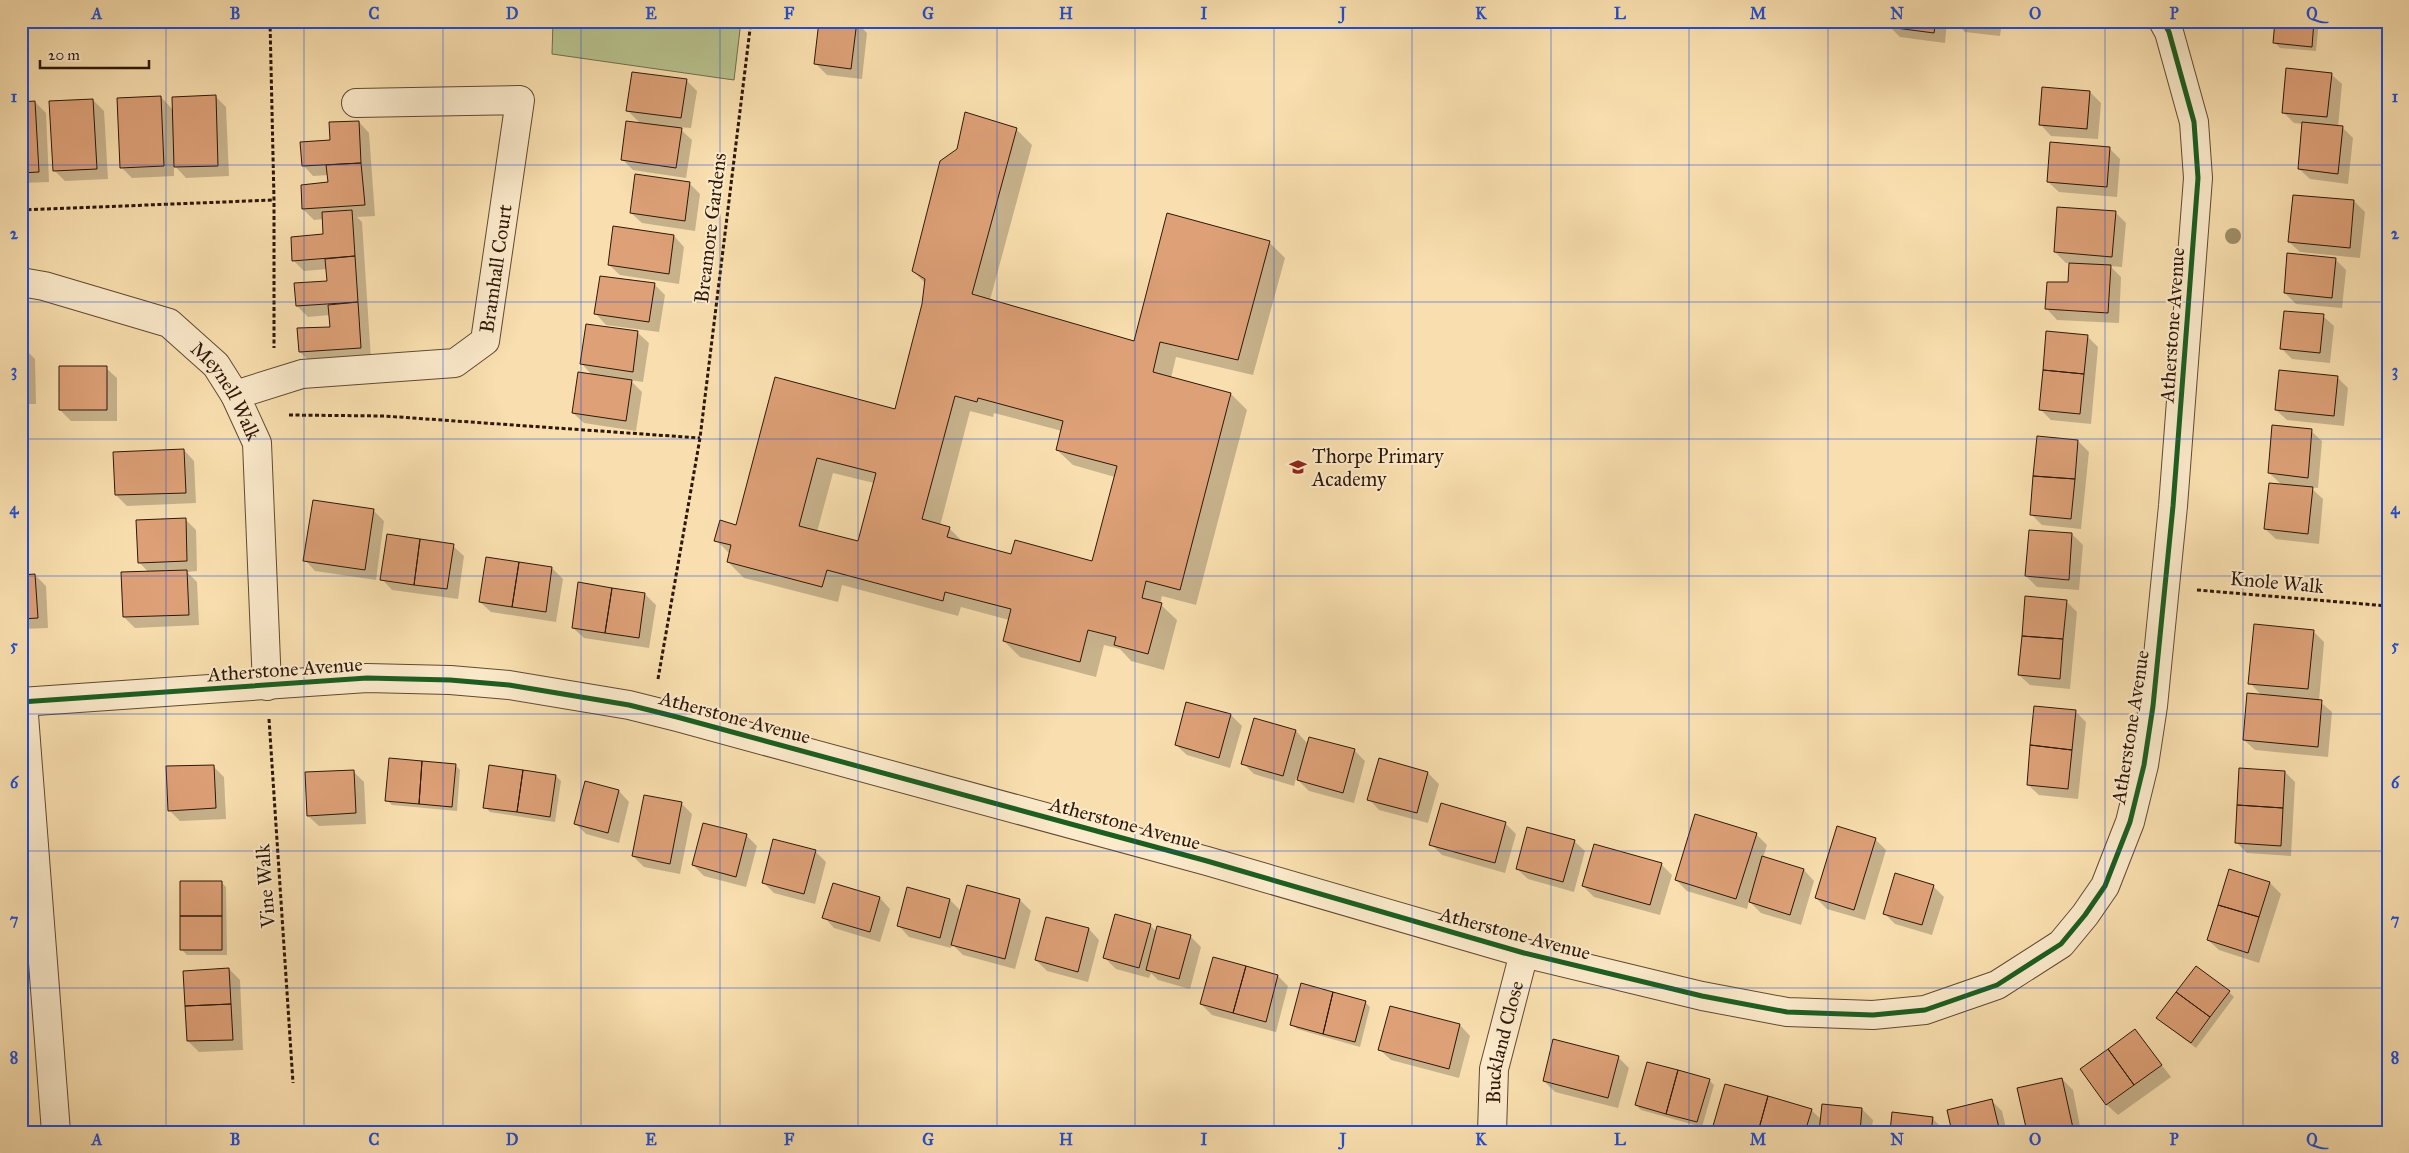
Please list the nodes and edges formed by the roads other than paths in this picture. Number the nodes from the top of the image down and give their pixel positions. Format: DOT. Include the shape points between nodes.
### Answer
graph roads {
  1 [pos="2163,21"];
  2 [pos="356,103"];
  3 [pos="21,282"];
  4 [pos="235,395"];
  5 [pos="267,686"];
  6 [pos="22,702"];
  7 [pos="1524,953"];
  8 [pos="56,1132"];
  9 [pos="1492,1132"];
  1 -- 7 [label="street, Atherstone Avenue" via="2169,32 2194,122 2198,178 2173,506 2153,706 2144,765 2130,822 2105,886 2060,944 1997,985 1925,1010 1873,1015 1787,1012 1702,996"];
  2 -- 4 [label="street, Bramhall Court" via="520,100 485,341 455,363 302,374"];
  3 -- 4 [label="street, Meynell Walk" via="169,323 216,365"];
  4 -- 5 [label="street, Meynell Walk" via="257,443"];
  5 -- 6 [label="street, Atherstone Avenue"];
  5 -- 7 [label="street, Atherstone Avenue" via="367,678 450,680 509,684 629,704 1207,861"];
  6 -- 8 [label="street"];
  7 -- 9 [label="street, Buckland Close" via="1494,1069"];
}
